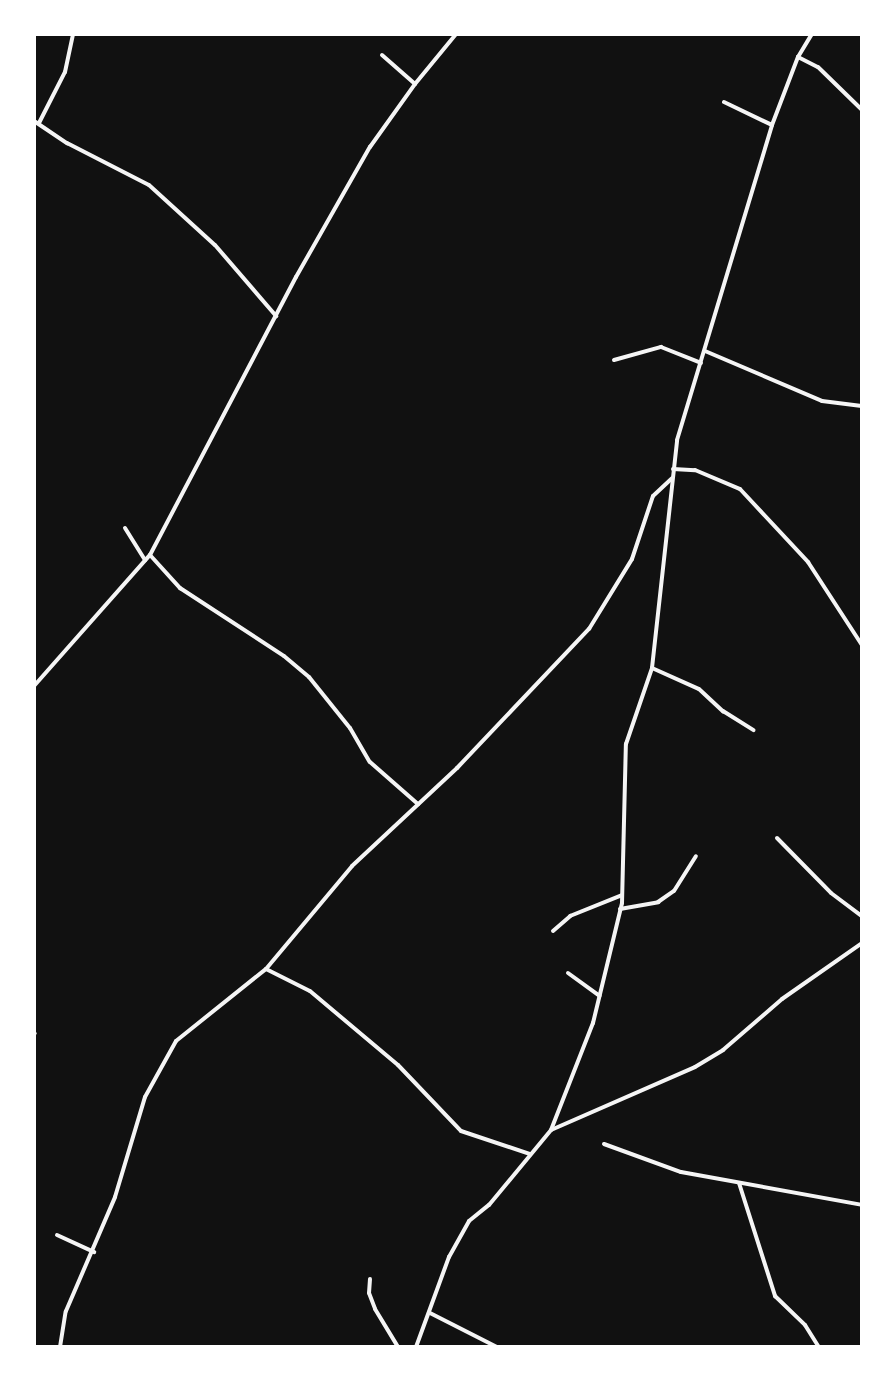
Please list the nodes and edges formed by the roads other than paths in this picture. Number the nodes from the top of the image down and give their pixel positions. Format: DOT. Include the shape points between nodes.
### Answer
graph roads {
  1 [pos="73,34"];
  2 [pos="456,34"];
  3 [pos="812,34"];
  4 [pos="382,55"];
  5 [pos="798,57"];
  6 [pos="415,84"];
  7 [pos="724,102"];
  8 [pos="862,110"];
  9 [pos="36,122"];
  10 [pos="772,125"];
  11 [pos="276,316"];
  12 [pos="705,351"];
  13 [pos="614,360"];
  14 [pos="701,363"];
  15 [pos="862,406"];
  16 [pos="673,469"];
  17 [pos="672,478"];
  18 [pos="125,528"];
  19 [pos="150,555"];
  20 [pos="145,560"];
  21 [pos="862,645"];
  22 [pos="652,668"];
  23 [pos="34,686"];
  24 [pos="754,730"];
  25 [pos="418,804"];
  26 [pos="777,838"];
  27 [pos="696,856"];
  28 [pos="622,895"];
  29 [pos="620,909"];
  30 [pos="862,916"];
  31 [pos="553,931"];
  32 [pos="862,943"];
  33 [pos="266,969"];
  34 [pos="568,973"];
  35 [pos="600,996"];
  36 [pos="551,1130"];
  37 [pos="604,1144"];
  38 [pos="530,1154"];
  39 [pos="739,1183"];
  40 [pos="862,1205"];
  41 [pos="57,1235"];
  42 [pos="94,1252"];
  43 [pos="370,1279"];
  44 [pos="430,1313"];
  45 [pos="60,1347"];
  46 [pos="398,1347"];
  47 [pos="416,1347"];
  48 [pos="497,1347"];
  49 [pos="819,1347"];
  1 -- 9 [label="street" via="65,72"];
  2 -- 6 [label="street"];
  3 -- 5 [label="street"];
  4 -- 6 [label="street"];
  5 -- 8 [label="street" via="818,67"];
  5 -- 10 [label="street"];
  6 -- 11 [label="street" via="370,147"];
  7 -- 10 [label="street"];
  9 -- 11 [label="street" via="149,185 215,245"];
  10 -- 12 [label="street"];
  11 -- 19 [label="street"];
  12 -- 14 [label="street"];
  12 -- 15 [label="street" via="822,401"];
  13 -- 14 [label="street" via="661,347"];
  14 -- 16 [label="street"];
  16 -- 17 [label="street"];
  16 -- 21 [label="street" via="695,470 740,489 808,562"];
  17 -- 22 [label="street"];
  17 -- 25 [label="street" via="653,496 632,559 599,617"];
  18 -- 20 [label="street"];
  19 -- 20 [label="street"];
  19 -- 25 [label="street" via="180,588 309,677 370,762"];
  20 -- 23 [label="street"];
  22 -- 24 [label="street" via="699,689"];
  22 -- 28 [label="street" via="626,744"];
  25 -- 33 [label="street" via="352,866"];
  26 -- 30 [label="street" via="831,893"];
  27 -- 29 [label="street" via="674,891 658,902"];
  28 -- 29 [label="street"];
  28 -- 31 [label="street" via="570,916"];
  29 -- 35 [label="street"];
  32 -- 36 [label="street" via="705,1061"];
  33 -- 38 [label="street" via="310,991 398,1065 461,1131"];
  33 -- 42 [label="street" via="185,1031 167,1054 145,1097"];
  34 -- 35 [label="street"];
  35 -- 36 [label="street"];
  36 -- 38 [label="street"];
  37 -- 39 [label="street" via="656,1166"];
  38 -- 44 [label="street" via="489,1205 469,1221 449,1257"];
  39 -- 40 [label="street"];
  39 -- 49 [label="street" via="775,1296"];
  41 -- 42 [label="street"];
  42 -- 45 [label="street" via="66,1311"];
  43 -- 46 [label="street" via="375,1309"];
  44 -- 47 [label="street"];
  44 -- 48 [label="street"];
}
